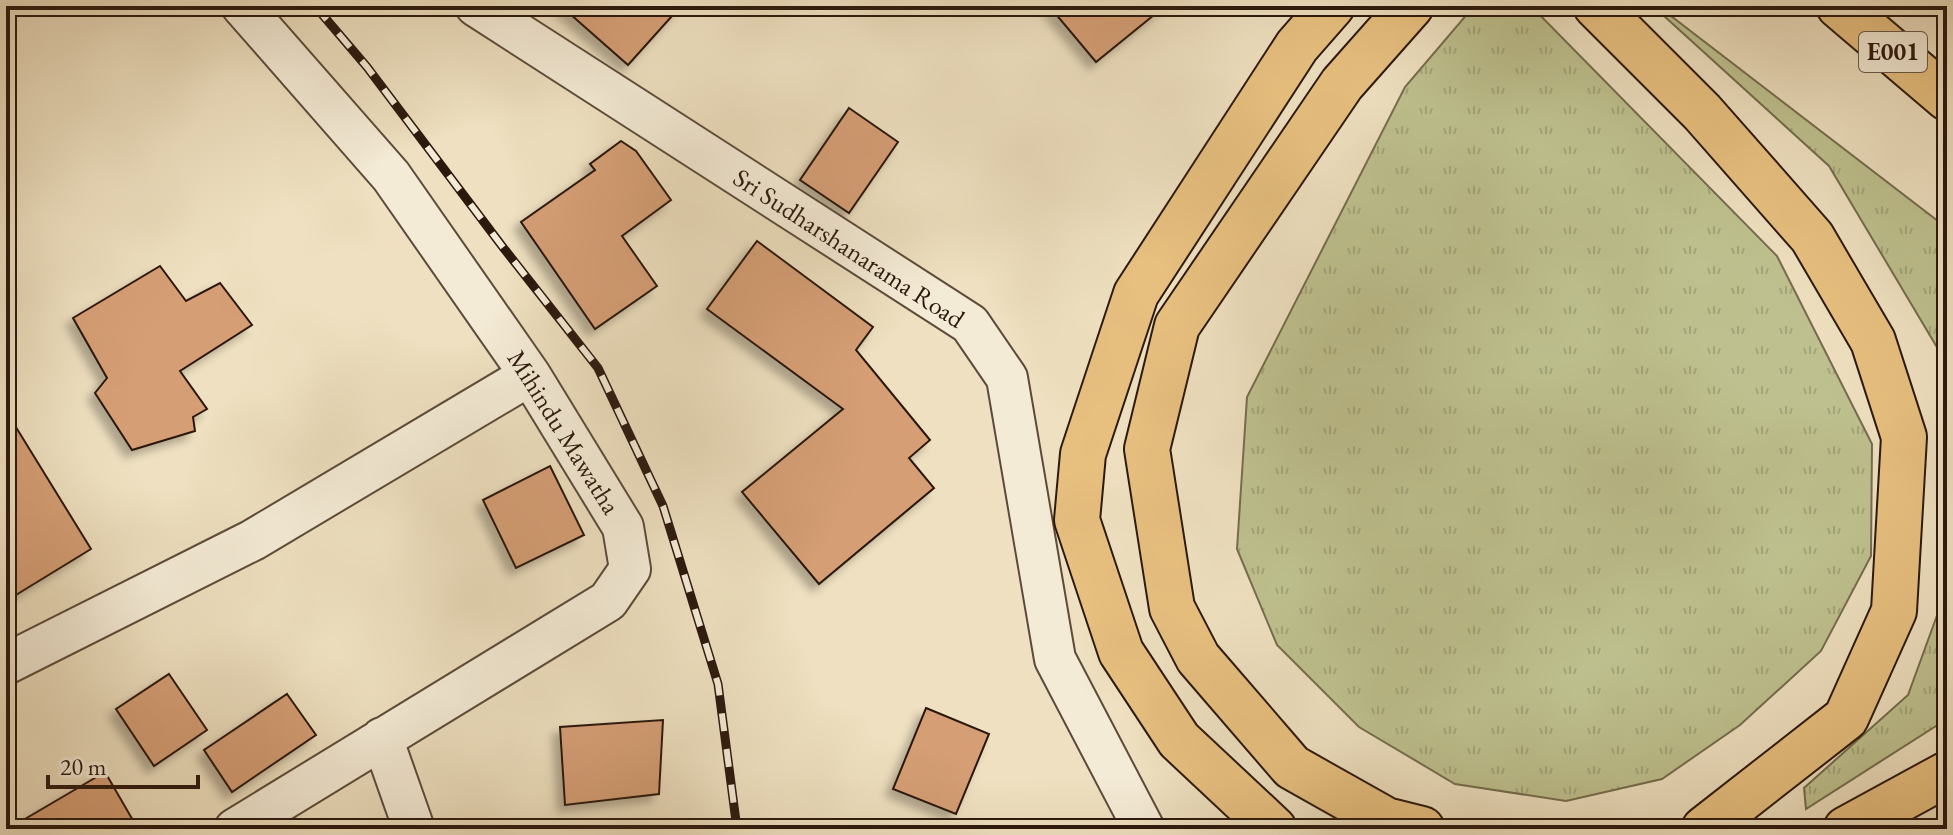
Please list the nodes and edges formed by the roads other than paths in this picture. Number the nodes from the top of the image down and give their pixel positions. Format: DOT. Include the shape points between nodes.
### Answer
graph roads {
  1 [pos="242,6"];
  2 [pos="476,6"];
  3 [pos="1332,6"];
  4 [pos="1411,6"];
  5 [pos="1596,6"];
  6 [pos="1839,6"];
  7 [pos="1947,98"];
  8 [pos="530,375"];
  9 [pos="6,664"];
  10 [pos="382,738"];
  11 [pos="1947,774"];
  12 [pos="235,829"];
  13 [pos="414,829"];
  14 [pos="1144,829"];
  15 [pos="1274,829"];
  16 [pos="1422,829"];
  17 [pos="1704,829"];
  18 [pos="1846,829"];
  1 -- 8 [label="street, Mihindu Mawatha" via="391,176"];
  2 -- 14 [label="street, Sri Sudharshanarama Road" via="970,324 1007,378 1055,659"];
  3 -- 15 [label="highway" via="1297,46 1136,294 1083,454 1077,520 1121,652 1179,740"];
  4 -- 16 [label="highway" via="1342,84 1177,326 1147,449 1172,608 1198,658 1292,767 1386,820"];
  5 -- 17 [label="highway" via="1702,112 1812,237 1873,341 1904,437 1894,611 1846,718"];
  6 -- 7 [label="highway, E001"];
  8 -- 9 [label="street" via="253,540"];
  8 -- 10 [label="street, Mihindu Mawatha" via="623,527 630,569 608,601"];
  10 -- 12 [label="street, Mihindu Mawatha"];
  10 -- 13 [label="street"];
  11 -- 18 [label="highway"];
}
